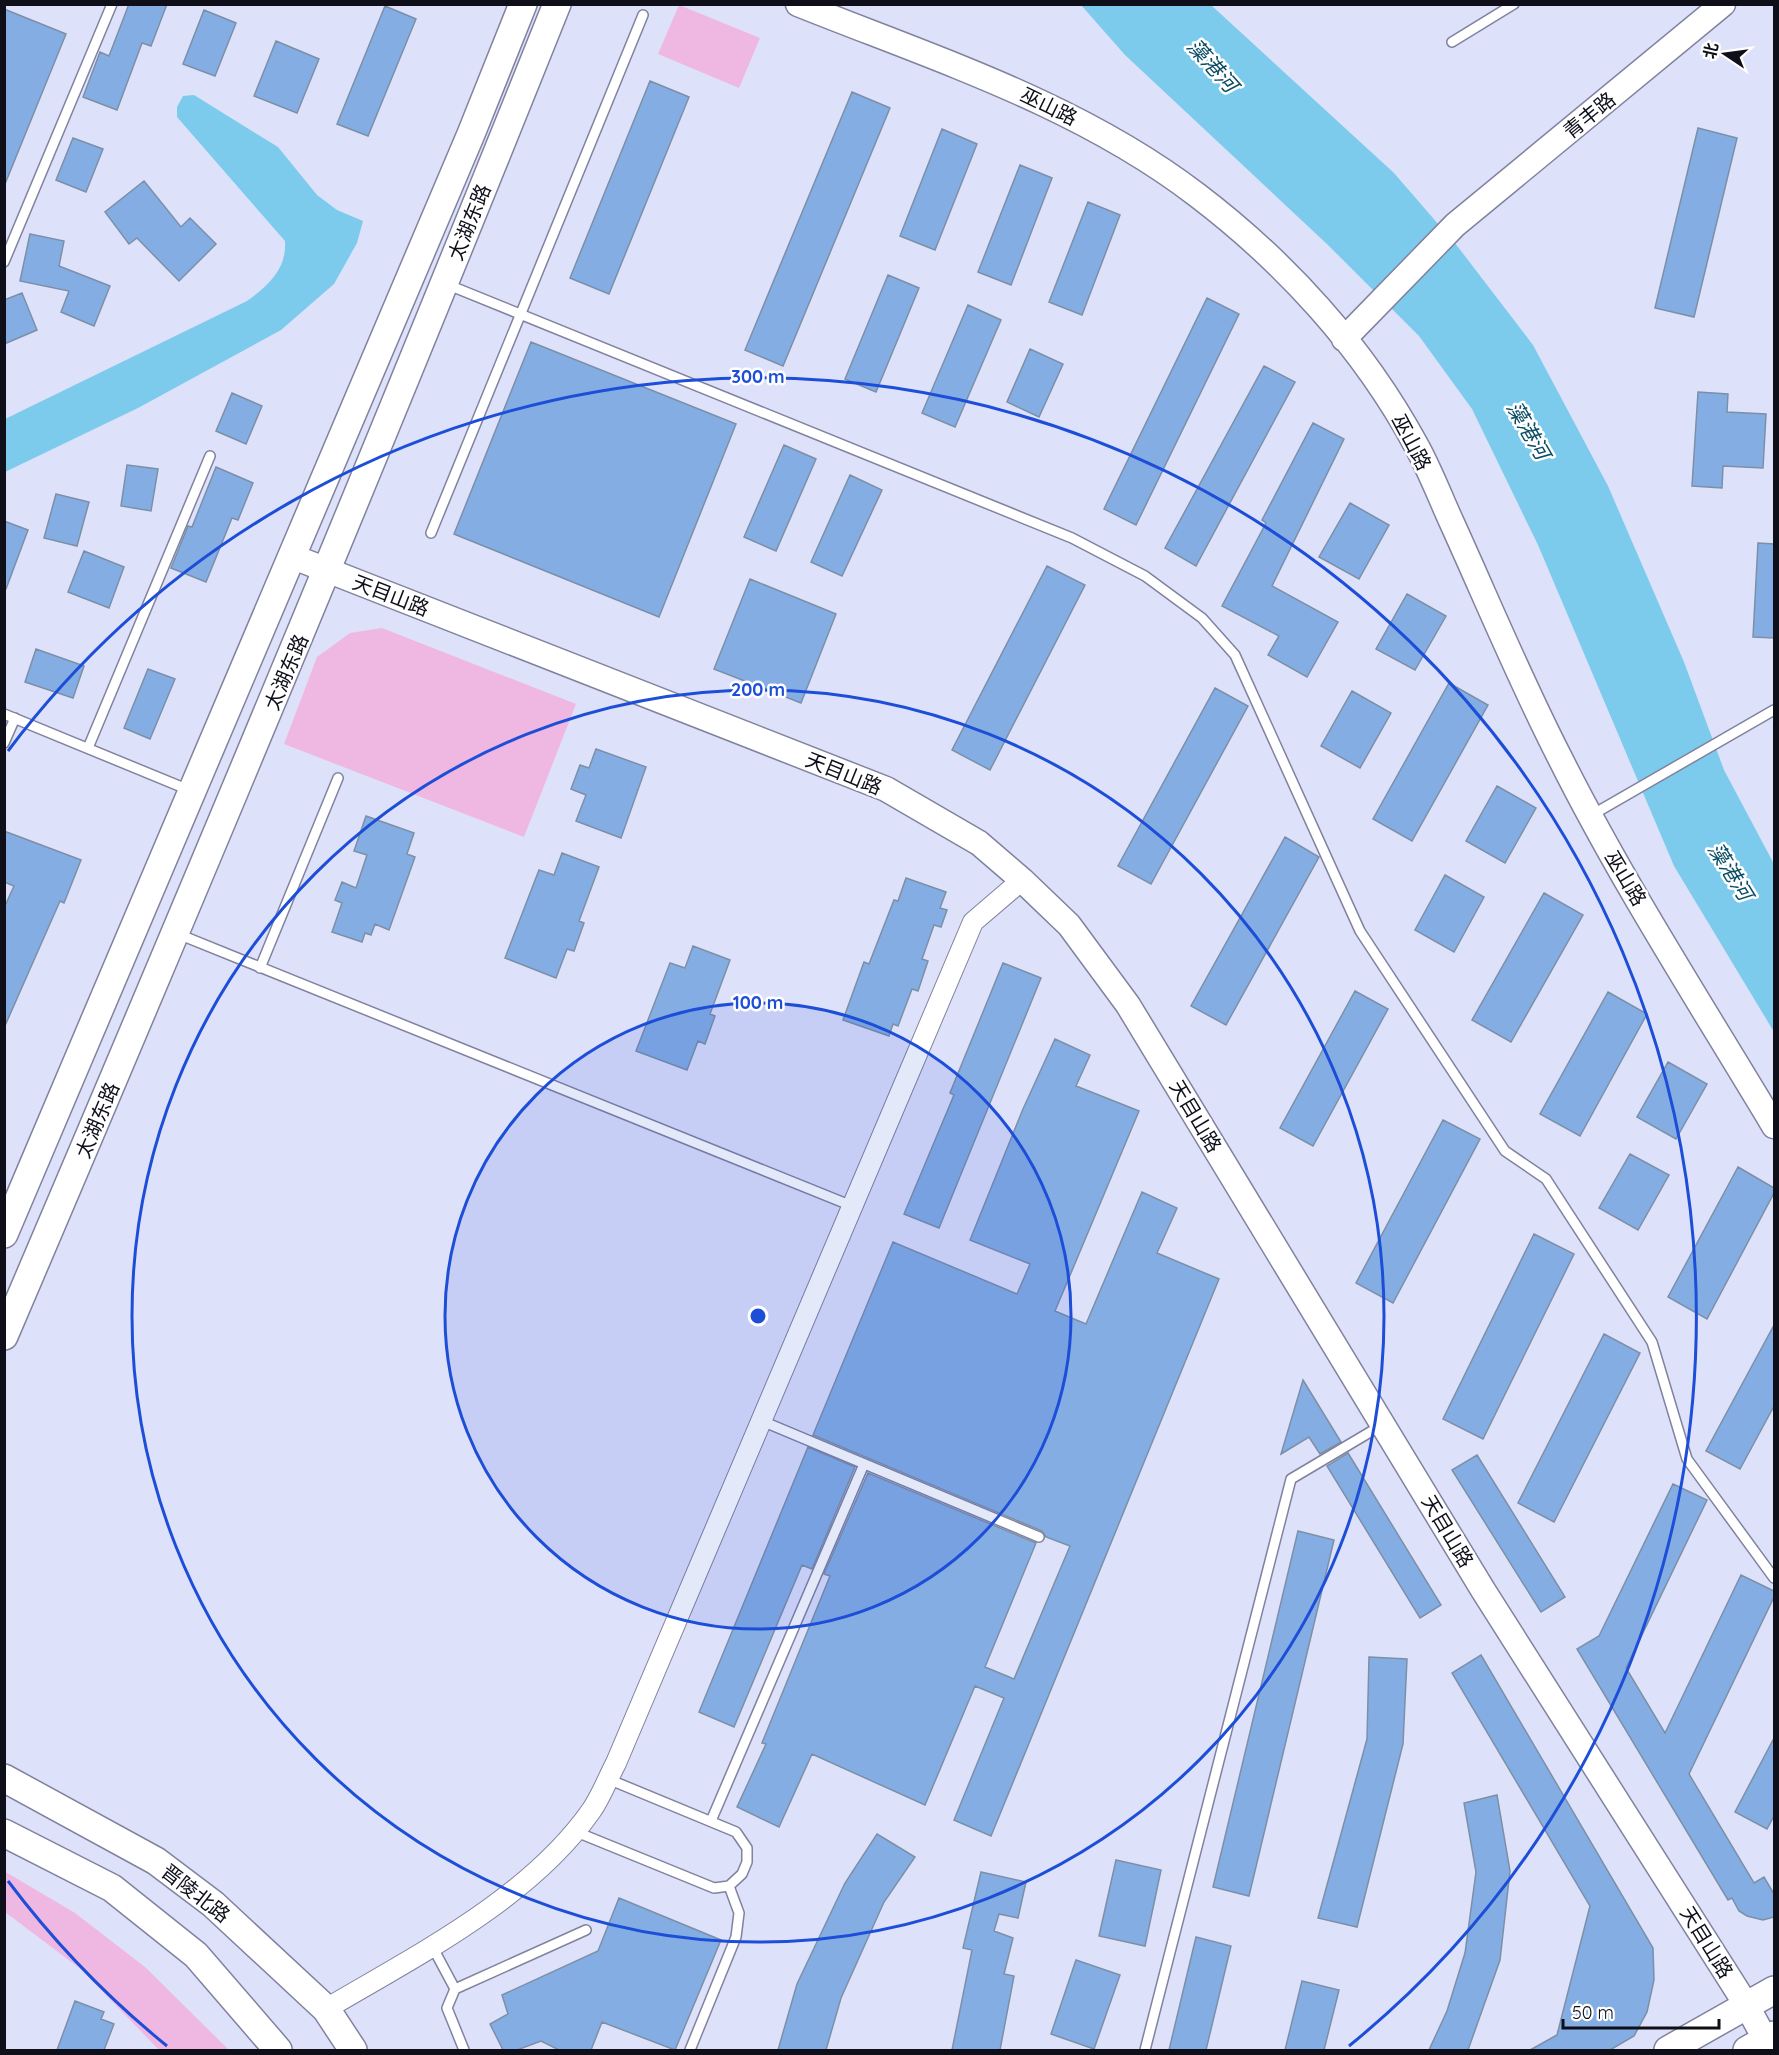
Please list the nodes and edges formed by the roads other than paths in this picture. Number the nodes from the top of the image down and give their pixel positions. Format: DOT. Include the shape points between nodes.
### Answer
graph roads {
  1 [pos="101,4"];
  2 [pos="523,4"];
  3 [pos="557,4"];
  4 [pos="798,4"];
  5 [pos="1515,4"];
  6 [pos="1723,4"];
  7 [pos="112,7"];
  8 [pos="643,15"];
  9 [pos="1452,42"];
  10 [pos="4,262"];
  11 [pos="443,283"];
  12 [pos="520,314"];
  13 [pos="1344,339"];
  14 [pos="210,456"];
  15 [pos="431,532"];
  16 [pos="291,556"];
  17 [pos="328,571"];
  18 [pos="1774,710"];
  19 [pos="4,714"];
  20 [pos="15,718"];
  21 [pos="4,743"];
  22 [pos="88,748"];
  23 [pos="338,778"];
  24 [pos="192,790"];
  25 [pos="1590,816"];
  26 [pos="1022,880"];
  27 [pos="176,933"];
  28 [pos="260,968"];
  29 [pos="1774,1126"];
  30 [pos="853,1206"];
  31 [pos="4,1234"];
  32 [pos="4,1336"];
  33 [pos="762,1421"];
  34 [pos="1383,1424"];
  35 [pos="864,1464"];
  36 [pos="1039,1537"];
  37 [pos="1774,1578"];
  38 [pos="4,1778"];
  39 [pos="608,1779"];
  40 [pos="711,1821"];
  41 [pos="574,1831"];
  42 [pos="4,1833"];
  43 [pos="729,1886"];
  44 [pos="586,1930"];
  45 [pos="432,1946"];
  46 [pos="455,1989"];
  47 [pos="1774,1990"];
  48 [pos="1748,2006"];
  49 [pos="326,2009"];
  50 [pos="1765,2044"];
  51 [pos="278,2050"];
  52 [pos="353,2050"];
  53 [pos="464,2050"];
  54 [pos="690,2050"];
  55 [pos="1145,2050"];
  56 [pos="1668,2050"];
  1 -- 7 [label="lane"];
  2 -- 16 [label="main road, 太湖东路"];
  3 -- 11 [label="main road, 太湖东路"];
  4 -- 13 [label="street, 巫山路" via="1023,93 1106,134 1195,193 1249,237 1309,296"];
  5 -- 9 [label="lane"];
  6 -- 13 [label="street, 青丰路" via="1455,225"];
  7 -- 10 [label="lane"];
  8 -- 12 [label="lane"];
  11 -- 12 [label="lane"];
  11 -- 17 [label="main road, 太湖东路"];
  12 -- 15 [label="lane"];
  12 -- 37 [label="lane" via="1072,538 1145,576 1202,618 1235,655 1360,931 1505,1151 1546,1179 1646,1332 1687,1459"];
  13 -- 25 [label="street, 巫山路" via="1380,385 1417,446 1558,755"];
  14 -- 22 [label="lane"];
  16 -- 17 [label="street, 天目山路"];
  16 -- 24 [label="main road, 太湖东路"];
  17 -- 26 [label="street, 天目山路" via="886,789 979,843"];
  17 -- 27 [label="main road, 太湖东路"];
  18 -- 25 [label="lane"];
  19 -- 20 [label="lane"];
  20 -- 21 [label="lane"];
  20 -- 22 [label="lane"];
  22 -- 24 [label="lane"];
  23 -- 28 [label="lane"];
  24 -- 31 [label="main road, 太湖东路"];
  25 -- 29 [label="street, 巫山路"];
  26 -- 30 [label="street" via="973,922"];
  26 -- 34 [label="street, 天目山路" via="1069,925 1128,1005"];
  27 -- 28 [label="lane"];
  27 -- 32 [label="main road, 太湖东路"];
  28 -- 30 [label="lane"];
  30 -- 33 [label="street"];
  33 -- 35 [label="lane"];
  33 -- 39 [label="street"];
  34 -- 48 [label="street, 天目山路" via="1483,1590"];
  34 -- 55 [label="lane" via="1291,1479"];
  35 -- 36 [label="lane"];
  35 -- 40 [label="lane"];
  38 -- 49 [label="main road, 晋陵北路" via="156,1861 213,1904"];
  39 -- 40 [label="lane"];
  39 -- 41 [label="street" via="592,1810"];
  40 -- 43 [label="lane" via="736,1832 747,1848 742,1874"];
  41 -- 43 [label="lane" via="714,1888"];
  41 -- 45 [label="street" via="559,1851 471,1923"];
  42 -- 51 [label="main road" via="112,1888 159,1925 196,1955"];
  43 -- 54 [label="lane" via="739,1913 736,1937"];
  44 -- 46 [label="lane"];
  45 -- 46 [label="lane"];
  45 -- 49 [label="street"];
  46 -- 53 [label="lane" via="447,2008"];
  47 -- 48 [label="main road"];
  48 -- 50 [label="street, 天目山路"];
  48 -- 56 [label="main road"];
  49 -- 52 [label="main road, 晋陵北路"];
}
